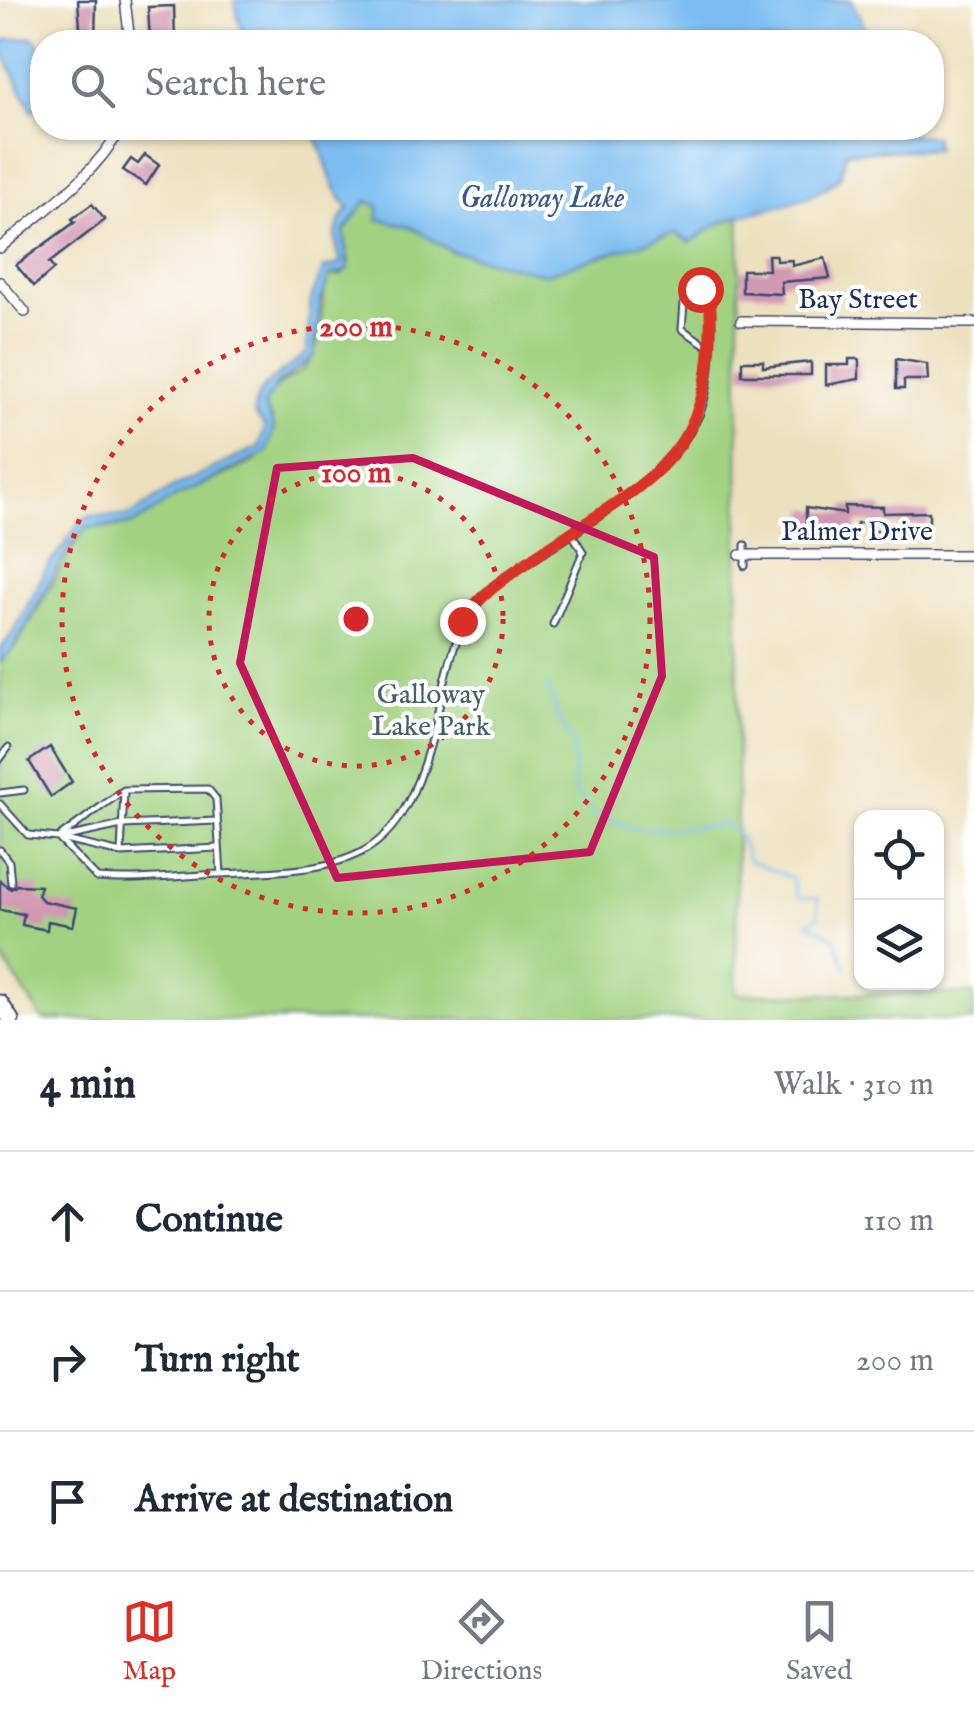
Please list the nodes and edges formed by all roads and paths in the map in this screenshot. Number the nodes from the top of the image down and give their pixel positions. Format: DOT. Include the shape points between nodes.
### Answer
graph roads {
  1 [pos="125,0"];
  2 [pos="129,30"];
  3 [pos="114,140"];
  4 [pos="0,248"];
  5 [pos="0,282"];
  6 [pos="25,312"];
  7 [pos="741,322"];
  8 [pos="974,323"];
  9 [pos="709,346"];
  10 [pos="571,532"];
  11 [pos="744,551"];
  12 [pos="974,555"];
  13 [pos="745,566"];
  14 [pos="553,624"];
  15 [pos="8,748"];
  16 [pos="0,759"];
  17 [pos="24,790"];
  18 [pos="124,790"];
  19 [pos="0,794"];
  20 [pos="0,804"];
  21 [pos="217,821"];
  22 [pos="122,825"];
  23 [pos="58,838"];
  24 [pos="219,848"];
  25 [pos="0,850"];
  26 [pos="122,853"];
  27 [pos="221,874"];
  28 [pos="11,882"];
  29 [pos="0,1003"];
  30 [pos="12,1020"];
  1 -- 2 [label="street"];
  3 -- 4 [label="street"];
  5 -- 6 [label="street"];
  7 -- 8 [label="street, Bay Street"];
  9 -- 9 [label="lane" via="682,328 685,290 700,289 710,298"];
  9 -- 10 [label="lane" via="706,392 688,435 654,474"];
  10 -- 14 [label="lane" via="583,552"];
  10 -- 27 [label="lane" via="493,586 462,621 415,795 394,826 356,856 323,868"];
  11 -- 12 [label="street, Palmer Drive"];
  11 -- 13 [label="lane"];
  15 -- 16 [label="lane"];
  17 -- 19 [label="lane"];
  18 -- 21 [label="lane" via="208,790 214,792"];
  18 -- 22 [label="lane"];
  18 -- 23 [label="lane"];
  20 -- 23 [label="lane" via="28,835"];
  21 -- 22 [label="lane"];
  21 -- 24 [label="lane"];
  22 -- 23 [label="lane"];
  22 -- 26 [label="lane"];
  23 -- 26 [label="lane"];
  23 -- 27 [label="lane" via="98,878"];
  24 -- 26 [label="lane"];
  24 -- 27 [label="lane"];
  25 -- 28 [label="lane" via="10,862"];
  29 -- 30 [label="main road"];
}
